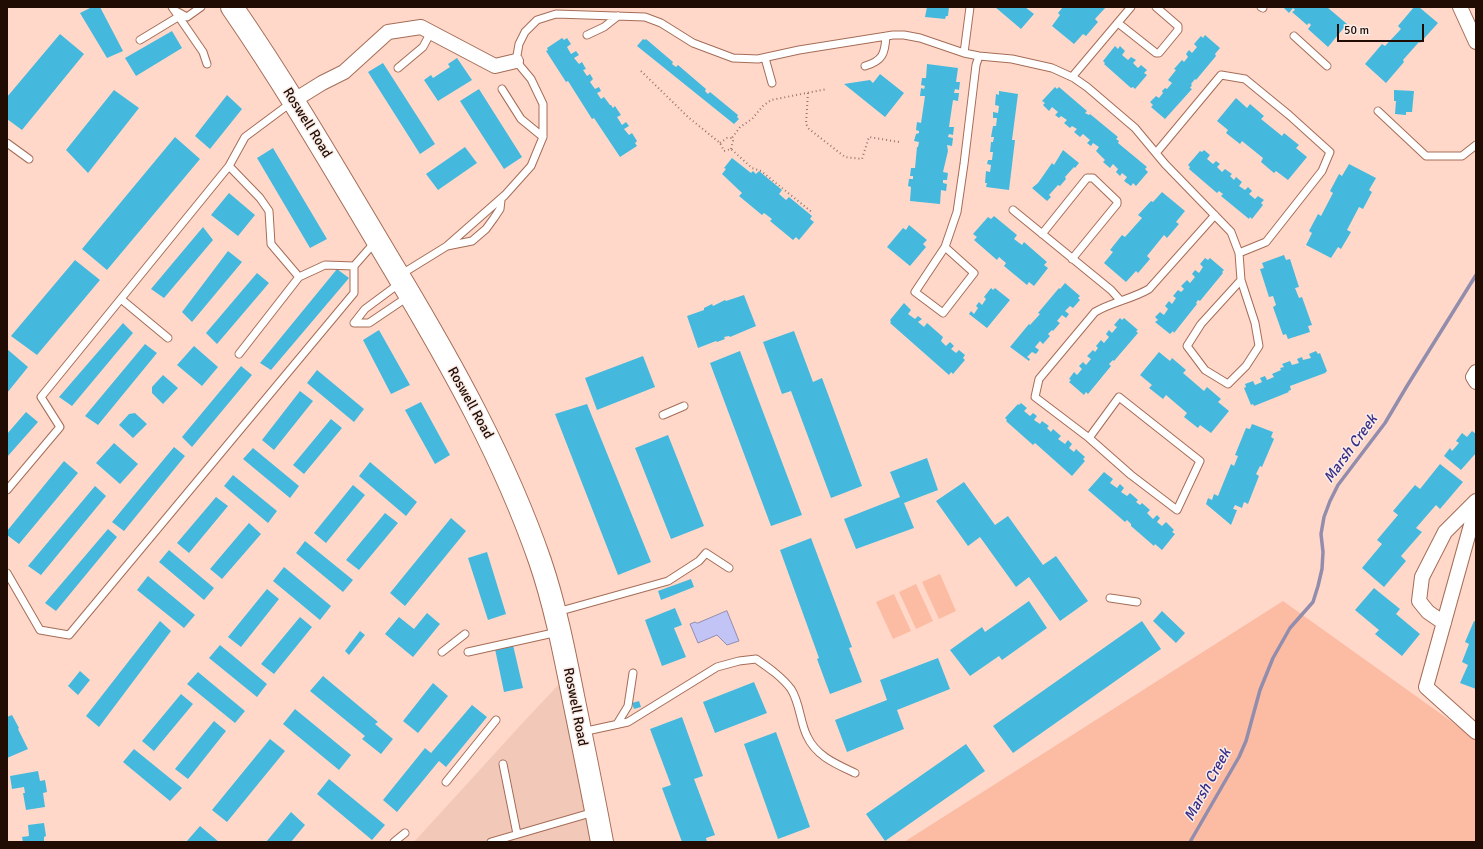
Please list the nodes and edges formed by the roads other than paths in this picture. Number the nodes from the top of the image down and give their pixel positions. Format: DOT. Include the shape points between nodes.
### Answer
graph roads {
  1 [pos="201,7"];
  2 [pos="232,7"];
  3 [pos="970,7"];
  4 [pos="1131,7"];
  5 [pos="1156,7"];
  6 [pos="1460,7"];
  7 [pos="172,8"];
  8 [pos="618,16"];
  9 [pos="178,17"];
  10 [pos="1118,22"];
  11 [pos="431,32"];
  12 [pos="587,35"];
  13 [pos="886,36"];
  14 [pos="1294,36"];
  15 [pos="140,40"];
  16 [pos="1476,42"];
  17 [pos="964,52"];
  18 [pos="979,56"];
  19 [pos="765,58"];
  20 [pos="516,61"];
  21 [pos="207,64"];
  22 [pos="865,66"];
  23 [pos="1327,66"];
  24 [pos="398,68"];
  25 [pos="1072,77"];
  26 [pos="772,82"];
  27 [pos="502,89"];
  28 [pos="293,101"];
  29 [pos="1378,111"];
  30 [pos="543,137"];
  31 [pos="7,143"];
  32 [pos="1476,145"];
  33 [pos="1156,152"];
  34 [pos="29,158"];
  35 [pos="229,166"];
  36 [pos="501,200"];
  37 [pos="1013,210"];
  38 [pos="1215,215"];
  39 [pos="478,220"];
  40 [pos="486,229"];
  41 [pos="1042,234"];
  42 [pos="378,239"];
  43 [pos="447,246"];
  44 [pos="945,247"];
  45 [pos="1239,253"];
  46 [pos="1072,259"];
  47 [pos="354,266"];
  48 [pos="299,277"];
  49 [pos="1241,280"];
  50 [pos="404,284"];
  51 [pos="121,299"];
  52 [pos="1120,300"];
  53 [pos="168,338"];
  54 [pos="239,354"];
  55 [pos="1476,372"];
  56 [pos="1476,382"];
  57 [pos="684,406"];
  58 [pos="663,415"];
  59 [pos="1088,438"];
  60 [pos="7,490"];
  61 [pos="1476,501"];
  62 [pos="1476,507"];
  63 [pos="729,568"];
  64 [pos="7,572"];
  65 [pos="1110,598"];
  66 [pos="1137,602"];
  67 [pos="557,622"];
  68 [pos="1444,622"];
  69 [pos="465,634"];
  70 [pos="442,652"];
  71 [pos="468,652"];
  72 [pos="633,673"];
  73 [pos="496,720"];
  74 [pos="617,724"];
  75 [pos="580,732"];
  76 [pos="1476,732"];
  77 [pos="503,764"];
  78 [pos="854,774"];
  79 [pos="446,782"];
  80 [pos="596,811"];
  81 [pos="405,833"];
  82 [pos="517,834"];
  83 [pos="394,842"];
  84 [pos="491,842"];
  85 [pos="602,842"];
  1 -- 7 [label="lane" via="187,17"];
  2 -- 28 [label="main road, Roswell Road"];
  3 -- 17 [label="lane"];
  4 -- 10 [label="lane"];
  5 -- 10 [label="lane" via="1178,26 1178,30 1159,53"];
  6 -- 16 [label="street"];
  7 -- 9 [label="lane"];
  8 -- 12 [label="lane" via="604,27"];
  8 -- 19 [label="lane" via="645,17 661,23 693,43 734,58"];
  8 -- 20 [label="lane" via="556,14 536,20 525,32 519,44"];
  9 -- 15 [label="lane"];
  9 -- 21 [label="lane" via="203,52"];
  10 -- 25 [label="lane"];
  11 -- 20 [label="street" via="495,66"];
  11 -- 24 [label="lane" via="423,47"];
  11 -- 28 [label="street" via="421,27 388,32 344,72 322,82"];
  13 -- 17 [label="lane" via="904,35 920,38"];
  13 -- 19 [label="lane"];
  13 -- 22 [label="lane" via="885,51 874,63"];
  14 -- 23 [label="lane"];
  17 -- 18 [label="lane"];
  18 -- 25 [label="lane" via="1039,65"];
  18 -- 44 [label="lane" via="957,212"];
  19 -- 26 [label="lane"];
  20 -- 30 [label="lane" via="531,79 543,104"];
  25 -- 33 [label="lane" via="1135,128"];
  27 -- 30 [label="lane" via="521,119"];
  28 -- 35 [label="lane" via="245,137"];
  28 -- 42 [label="main road, Roswell Road"];
  29 -- 32 [label="lane" via="1426,156 1462,156"];
  30 -- 36 [label="lane" via="530,166"];
  31 -- 34 [label="lane"];
  33 -- 38 [label="lane"];
  33 -- 45 [label="lane" via="1221,74 1245,79 1330,152 1322,171 1266,242"];
  35 -- 48 [label="lane" via="269,211 271,244"];
  35 -- 51 [label="lane"];
  36 -- 39 [label="lane"];
  36 -- 40 [label="lane" via="500,209"];
  37 -- 41 [label="lane"];
  38 -- 45 [label="lane" via="1231,232"];
  38 -- 52 [label="lane" via="1149,289"];
  39 -- 40 [label="lane"];
  39 -- 43 [label="lane"];
  40 -- 43 [label="lane" via="472,241"];
  41 -- 46 [label="lane"];
  41 -- 46 [label="lane" via="1087,178 1093,178 1117,201 1117,204"];
  42 -- 47 [label="lane"];
  42 -- 50 [label="main road, Roswell Road"];
  43 -- 50 [label="lane"];
  44 -- 44 [label="lane" via="974,273 943,313 914,292"];
  45 -- 49 [label="lane"];
  46 -- 52 [label="lane"];
  47 -- 48 [label="lane" via="325,265"];
  47 -- 64 [label="lane" via="354,293 69,634 40,630"];
  48 -- 54 [label="lane"];
  49 -- 49 [label="lane" via="1201,324 1187,346 1205,370 1228,384 1246,366 1259,346 1255,323"];
  50 -- 50 [label="lane" via="366,309 354,323 369,322"];
  50 -- 67 [label="main road, Roswell Road" via="491,442 541,563"];
  51 -- 53 [label="lane"];
  51 -- 60 [label="lane" via="41,397 60,427"];
  52 -- 59 [label="lane" via="1095,312 1038,379 1035,397"];
  55 -- 56 [label="street" via="1473,377"];
  57 -- 58 [label="lane"];
  59 -- 59 [label="lane" via="1131,475 1177,510 1200,461 1158,427 1119,397"];
  61 -- 68 [label="street" via="1445,532 1422,577 1419,601 1428,612"];
  62 -- 68 [label="street"];
  63 -- 67 [label="lane" via="706,553 699,561 668,581"];
  65 -- 66 [label="lane"];
  67 -- 71 [label="lane"];
  67 -- 75 [label="main road, Roswell Road"];
  68 -- 76 [label="street" via="1426,687"];
  69 -- 70 [label="lane"];
  72 -- 74 [label="lane" via="628,706"];
  73 -- 79 [label="lane"];
  74 -- 75 [label="lane"];
  74 -- 78 [label="lane" via="628,722 717,668 738,661 756,659 776,673 792,690 806,736 816,749 827,760"];
  75 -- 80 [label="main road, Roswell Road"];
  77 -- 82 [label="lane"];
  80 -- 82 [label="lane"];
  80 -- 85 [label="main road, Roswell Road"];
  81 -- 83 [label="lane"];
  82 -- 84 [label="lane"];
}
